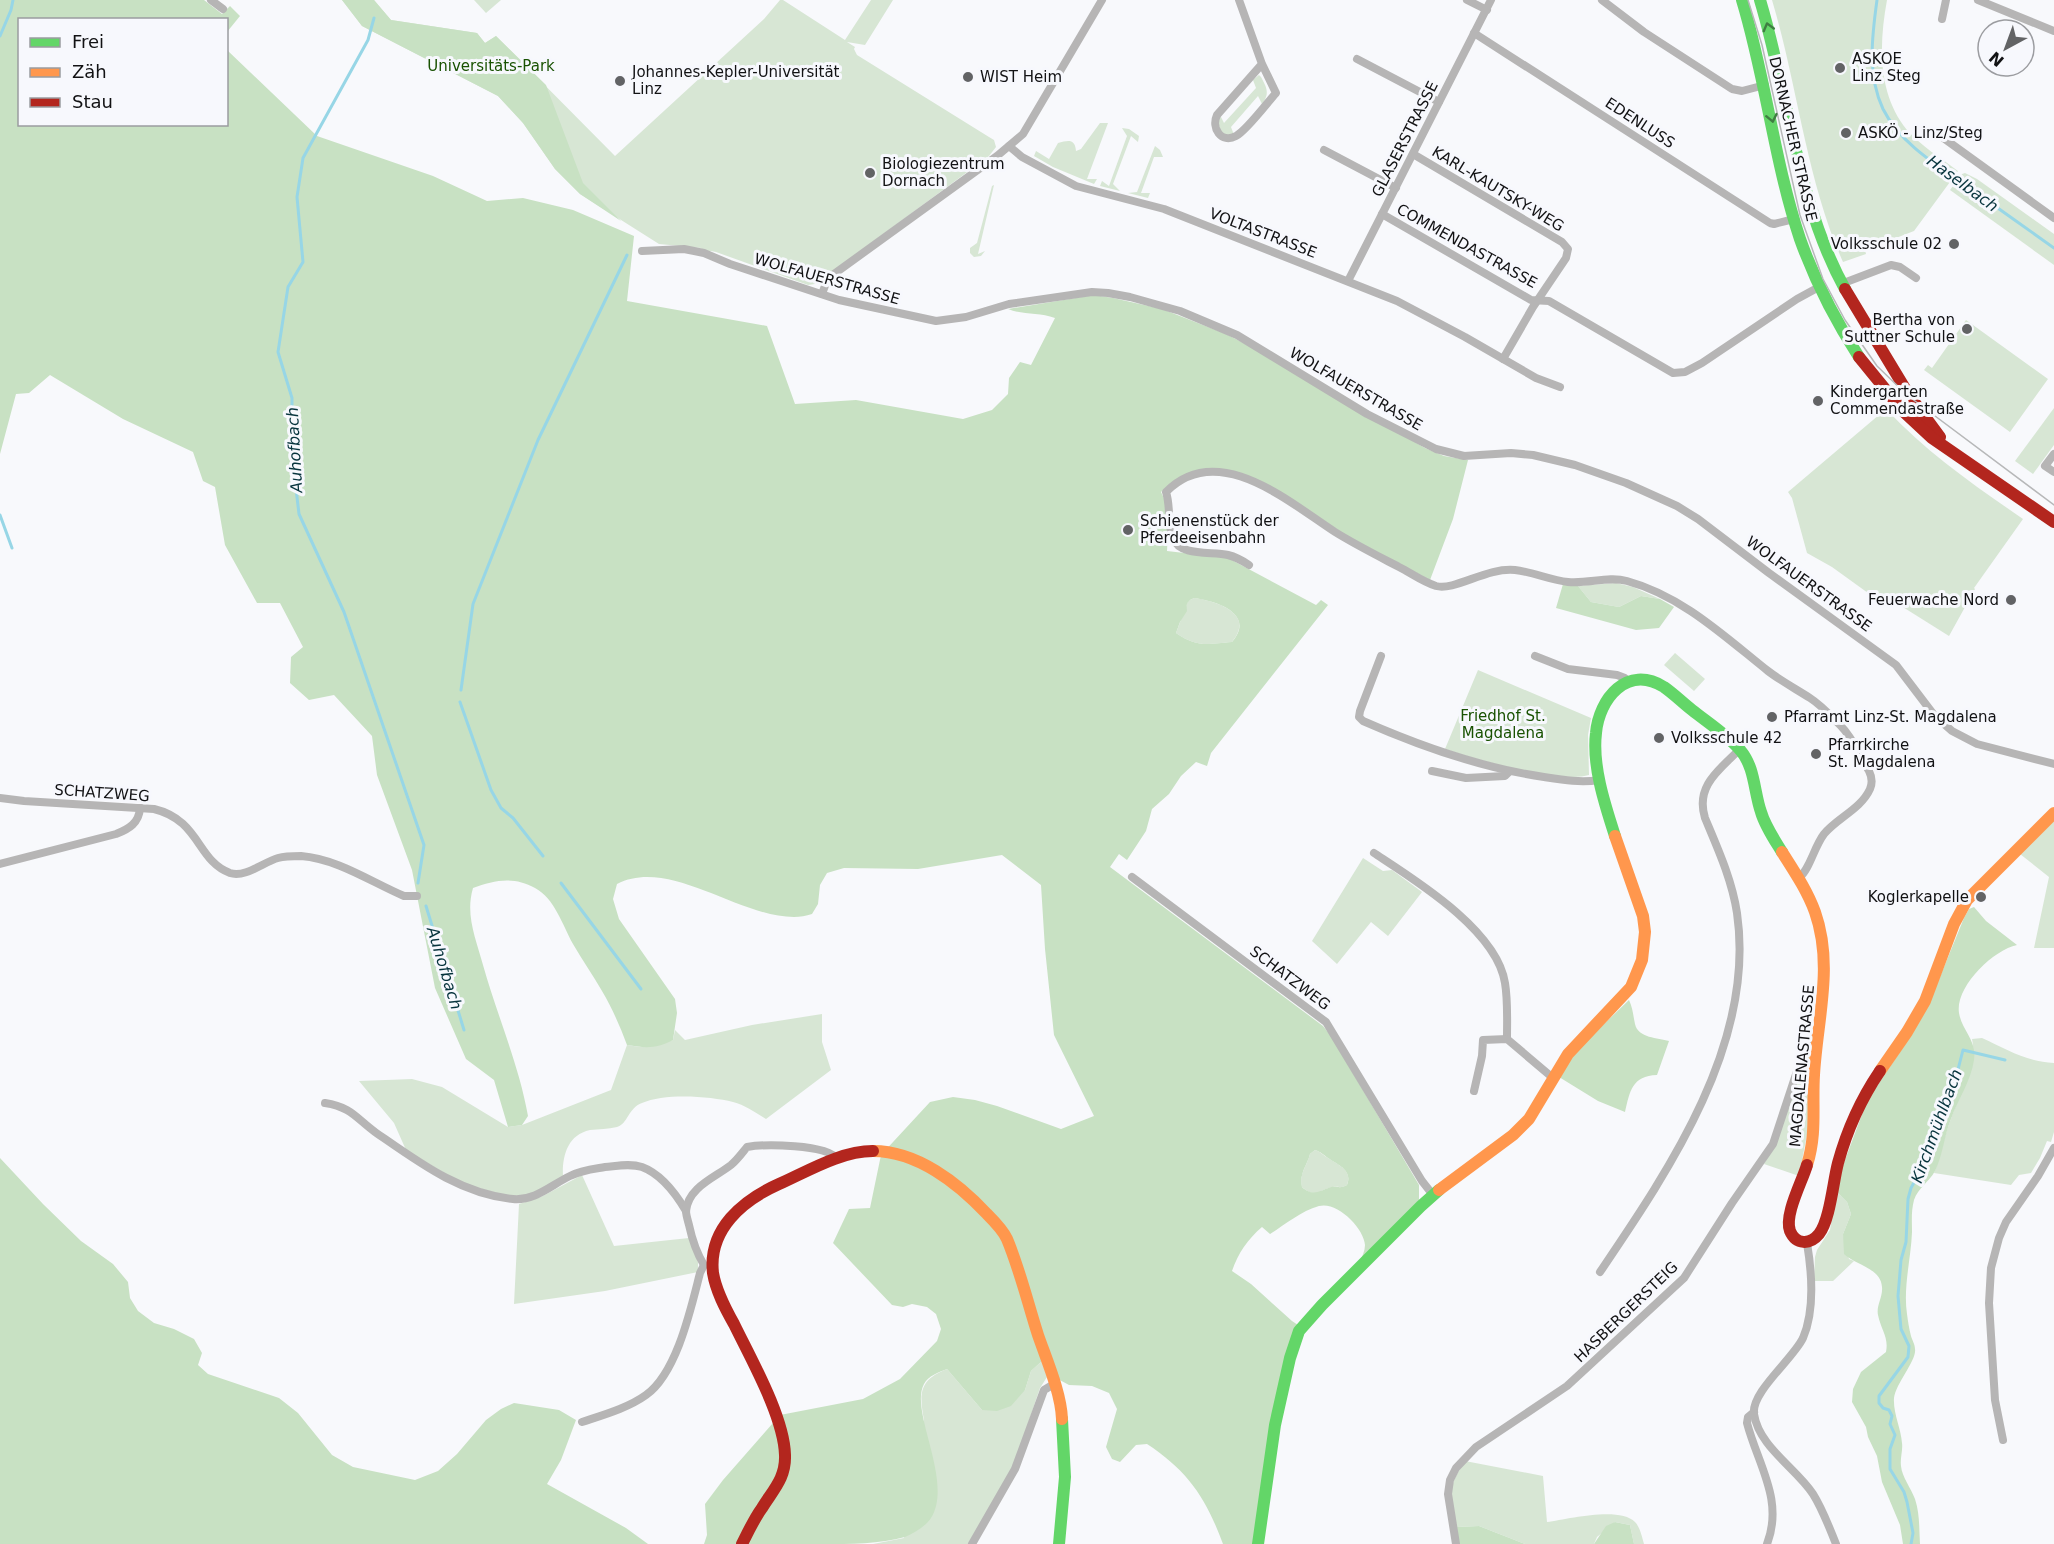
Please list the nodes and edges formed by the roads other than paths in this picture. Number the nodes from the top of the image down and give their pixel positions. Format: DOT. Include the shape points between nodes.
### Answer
graph roads {
  1 [pos="212,0"];
  2 [pos="1102,0"];
  3 [pos="1239,0"];
  4 [pos="1467,0"];
  5 [pos="1491,0"];
  6 [pos="1602,0"];
  7 [pos="1742,0"];
  8 [pos="1760,0"];
  9 [pos="1946,0"];
  10 [pos="1978,0"];
  11 [pos="223,9"];
  12 [pos="1487,10"];
  13 [pos="1942,19"];
  14 [pos="2054,31"];
  15 [pos="1474,33"];
  16 [pos="1357,59"];
  17 [pos="1262,64"];
  18 [pos="1765,86"];
  19 [pos="1439,102"];
  20 [pos="1942,137"];
  21 [pos="1009,146"];
  22 [pos="1323,150"];
  23 [pos="1413,153"];
  24 [pos="1396,188"];
  25 [pos="1383,214"];
  26 [pos="2054,218"];
  27 [pos="1794,219"];
  28 [pos="642,251"];
  29 [pos="1916,278"];
  30 [pos="1348,281"];
  31 [pos="1841,284"];
  32 [pos="1819,287"];
  33 [pos="822,294"];
  34 [pos="1538,300"];
  35 [pos="1503,359"];
  36 [pos="1560,387"];
  37 [pos="1908,394"];
  38 [pos="1896,403"];
  39 [pos="2054,454"];
  40 [pos="1966,463"];
  41 [pos="2054,472"];
  42 [pos="2054,522"];
  43 [pos="1249,565"];
  44 [pos="1381,656"];
  45 [pos="1535,656"];
  46 [pos="1626,683"];
  47 [pos="1740,749"];
  48 [pos="2054,764"];
  49 [pos="1432,771"];
  50 [pos="1509,772"];
  51 [pos="1599,780"];
  52 [pos="0,798"];
  53 [pos="140,808"];
  54 [pos="2054,813"];
  55 [pos="1374,853"];
  56 [pos="0,864"];
  57 [pos="1132,877"];
  58 [pos="1799,878"];
  59 [pos="417,896"];
  60 [pos="1817,1037"];
  61 [pos="1507,1039"];
  62 [pos="1553,1078"];
  63 [pos="1474,1091"];
  64 [pos="325,1103"];
  65 [pos="2054,1148"];
  66 [pos="837,1158"];
  67 [pos="1433,1195"];
  68 [pos="686,1211"];
  69 [pos="1806,1243"];
  70 [pos="709,1264"];
  71 [pos="1599,1272"];
  72 [pos="1054,1384"];
  73 [pos="1754,1412"];
  74 [pos="582,1422"];
  75 [pos="2003,1440"];
  76 [pos="742,1544"];
  77 [pos="972,1544"];
  78 [pos="1059,1544"];
  79 [pos="1258,1544"];
  80 [pos="1456,1544"];
  81 [pos="1767,1544"];
  82 [pos="1836,1544"];
  1 -- 11 [label="street"];
  2 -- 21 [label="street" via="1023,134"];
  3 -- 17 [label="street"];
  4 -- 12 [label="street"];
  5 -- 12 [label="street, GLASERSTRASSE"];
  6 -- 18 [label="street" via="1732,89"];
  7 -- 18 [label="street, DORNACHER STRASSE"];
  31 -- 8 [label="street, DORNACHER STRASSE, one-way" via="1812,211"];
  9 -- 13 [label="street"];
  10 -- 14 [label="street"];
  12 -- 15 [label="street, GLASERSTRASSE"];
  15 -- 19 [label="street, GLASERSTRASSE"];
  15 -- 27 [label="street, EDENLUSS" via="1770,223"];
  16 -- 19 [label="street"];
  17 -- 17 [label="street" via="1217,115 1215,129 1221,136 1239,135 1276,93"];
  18 -- 27 [label="street, DORNACHER STRASSE, one-way"];
  19 -- 23 [label="street, GLASERSTRASSE"];
  20 -- 26 [label="street"];
  21 -- 30 [label="street, VOLTASTRASSE" via="1076,186 1164,209"];
  21 -- 33 [label="street" via="834,274"];
  22 -- 24 [label="street"];
  23 -- 24 [label="street, GLASERSTRASSE"];
  23 -- 34 [label="street, KARL-KAUTSKY-WEG" via="1568,249"];
  24 -- 25 [label="street, GLASERSTRASSE"];
  25 -- 30 [label="street, GLASERSTRASSE"];
  25 -- 34 [label="street, COMMENDASTRASSE" via="1531,300"];
  27 -- 32 [label="street, DORNACHER STRASSE"];
  28 -- 33 [label="street, WOLFAUERSTRASSE" via="684,249 704,253"];
  29 -- 31 [label="street" via="1891,265"];
  30 -- 35 [label="street, VOLTASTRASSE" via="1397,301"];
  31 -- 37 [label="street, DORNACHER STRASSE"];
  32 -- 34 [label="street, COMMENDASTRASSE" via="1702,363 1678,373 1664,369 1549,301"];
  32 -- 38 [label="street, DORNACHER STRASSE" via="1864,364"];
  33 -- 48 [label="street, WOLFAUERSTRASSE" via="936,321 1009,304 1092,292 1108,292 1180,311 1237,335 1367,414 1436,449 1464,456 1511,453 1543,457 1598,472 1656,495 1698,519 1896,665 1934,716 1952,731 1977,744"];
  34 -- 35 [label="street"];
  35 -- 36 [label="street, VOLTASTRASSE"];
  37 -- 38 [label="street"];
  37 -- 40 [label="street, DORNACHER STRASSE" via="1932,428"];
  38 -- 40 [label="street, DORNACHER STRASSE" via="1934,441"];
  39 -- 41 [label="street" via="2046,466"];
  40 -- 42 [label="street, DORNACHER STRASSE"];
  43 -- 58 [label="street" via="1230,555 1177,545 1166,492 1188,476 1208,472 1253,481 1286,497 1337,533 1434,585 1455,585 1505,570 1570,582 1620,580 1667,598 1723,633 1768,671 1812,699 1856,744 1872,777 1870,790 1826,832"];
  44 -- 50 [label="street" via="1359,717 1451,755"];
  45 -- 46 [label="street" via="1568,669 1617,675 1625,678"];
  46 -- 47 [label="street" via="1645,681 1663,687"];
  46 -- 51 [label="street" via="1610,692 1599,711"];
  47 -- 58 [label="street, MAGDALENASTRASSE" via="1752,770 1755,797 1768,830"];
  47 -- 71 [label="street" via="1715,774 1702,796 1701,807 1733,896 1739,928 1736,994 1728,1038 1669,1165"];
  49 -- 50 [label="street" via="1466,778 1505,776"];
  50 -- 51 [label="street" via="1572,781"];
  51 -- 62 [label="street" via="1643,916 1642,960 1624,996 1575,1045"];
  52 -- 53 [label="street, SCHATZWEG"];
  53 -- 56 [label="street" via="132,826 116,834"];
  53 -- 59 [label="street, SCHATZWEG" via="176,816 220,867 235,874 279,858 302,856 331,863 404,896"];
  54 -- 69 [label="street" via="1976,890 1961,910 1917,1016 1856,1113 1834,1176 1823,1230 1819,1237"];
  55 -- 61 [label="street" via="1435,895 1487,943 1505,982"];
  57 -- 67 [label="street, SCHATZWEG" via="1326,1022"];
  58 -- 60 [label="street, MAGDALENASTRASSE" via="1816,913 1824,952"];
  60 -- 69 [label="street, MAGDALENASTRASSE" via="1813,1139 1788,1220 1793,1237"];
  60 -- 80 [label="street, HASBERGERSTEIG" via="1808,1041 1773,1144 1684,1278 1567,1386 1476,1447 1456,1468 1448,1494"];
  61 -- 62 [label="street"];
  61 -- 63 [label="street" via="1483,1040"];
  62 -- 67 [label="street" via="1521,1128"];
  64 -- 68 [label="street" via="346,1108 433,1171 481,1193 522,1200 582,1171 628,1165 642,1167 664,1182"];
  65 -- 75 [label="street" via="2006,1222 1991,1268 1989,1303 1995,1400"];
  66 -- 68 [label="street" via="820,1149 747,1147 738,1159 699,1188"];
  66 -- 70 [label="street" via="745,1202 723,1229"];
  66 -- 72 [label="street" via="879,1150 909,1158 979,1204 996,1222 1014,1256"];
  67 -- 79 [label="street" via="1299,1331 1275,1425"];
  68 -- 70 [label="street" via="695,1248"];
  69 -- 73 [label="street" via="1811,1286 1805,1332 1759,1396"];
  70 -- 74 [label="street" via="681,1338 656,1386 642,1398"];
  70 -- 76 [label="street" via="783,1436 783,1474"];
  72 -- 77 [label="street" via="1044,1390 1015,1469"];
  72 -- 78 [label="street" via="1062,1414 1065,1454"];
  73 -- 81 [label="street" via="1747,1424 1773,1508 1774,1521"];
  73 -- 82 [label="street" via="1762,1435 1813,1494"];
}
